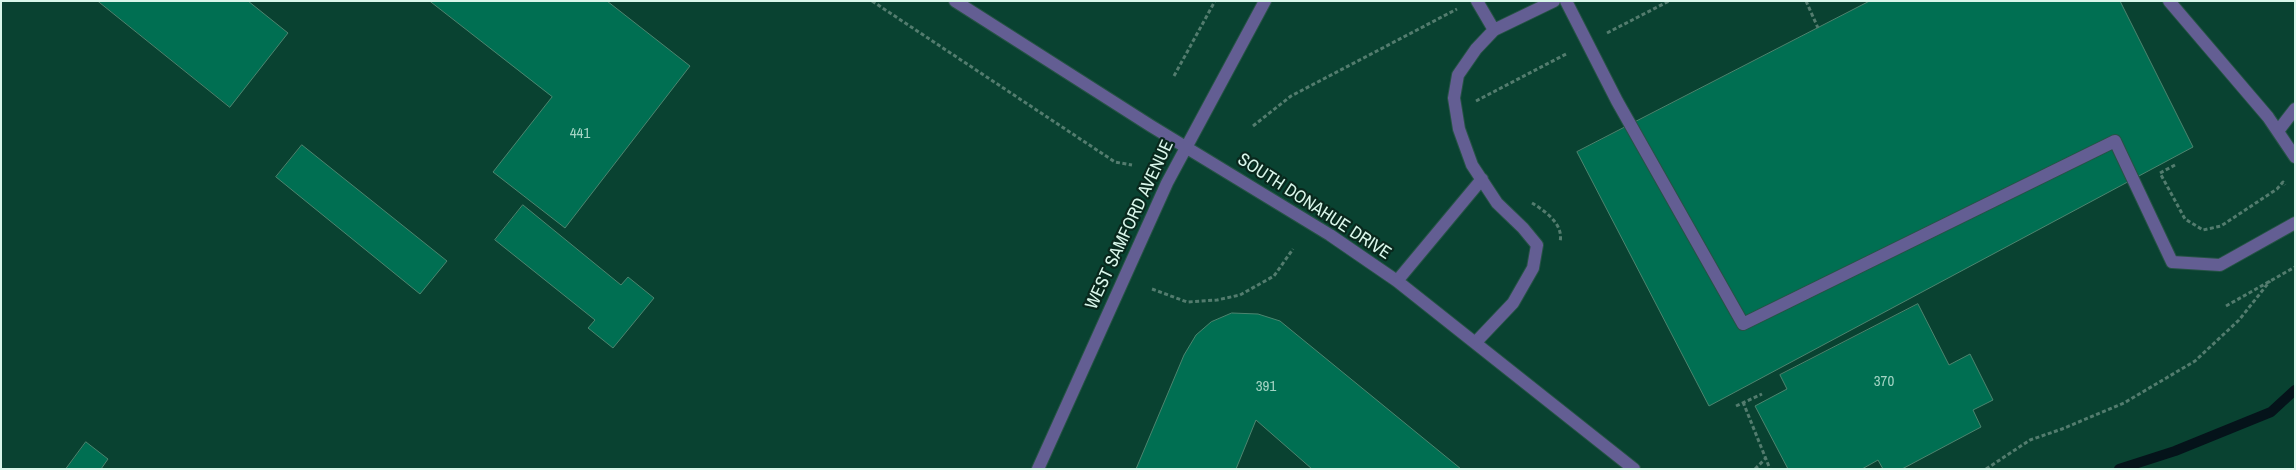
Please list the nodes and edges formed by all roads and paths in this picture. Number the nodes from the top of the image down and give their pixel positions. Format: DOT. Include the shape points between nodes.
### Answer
graph roads {
  1 [pos="872,1"];
  2 [pos="955,1"];
  3 [pos="1215,1"];
  4 [pos="1265,1"];
  5 [pos="1477,1"];
  6 [pos="1554,1"];
  7 [pos="1566,1"];
  8 [pos="1669,1"];
  9 [pos="1806,1"];
  10 [pos="2169,1"];
  11 [pos="1462,6"];
  12 [pos="1818,28"];
  13 [pos="1494,30"];
  14 [pos="1587,43"];
  15 [pos="1174,76"];
  16 [pos="2295,109"];
  17 [pos="1474,110"];
  18 [pos="1253,126"];
  19 [pos="2278,131"];
  20 [pos="1185,146"];
  21 [pos="2295,157"];
  22 [pos="2175,165"];
  23 [pos="1132,166"];
  24 [pos="1482,179"];
  25 [pos="2285,185"];
  26 [pos="1528,200"];
  27 [pos="2295,223"];
  28 [pos="1560,246"];
  29 [pos="1293,249"];
  30 [pos="2295,267"];
  31 [pos="1397,281"];
  32 [pos="2270,281"];
  33 [pos="1152,289"];
  34 [pos="2226,306"];
  35 [pos="1475,343"];
  36 [pos="1762,394"];
  37 [pos="1743,402"];
  38 [pos="1736,406"];
  39 [pos="1766,458"];
  40 [pos="1038,469"];
  41 [pos="1634,469"];
  42 [pos="1755,469"];
  43 [pos="1770,469"];
  44 [pos="1986,469"];
  1 -- 23 [label="path" via="1115,162"];
  2 -- 20 [label="street, SOUTH DONAHUE DRIVE"];
  3 -- 15 [label="path"];
  4 -- 20 [label="street, WEST SAMFORD AVENUE"];
  5 -- 13 [label="street"];
  6 -- 13 [label="street"];
  7 -- 14 [label="street"];
  8 -- 14 [label="path"];
  9 -- 12 [label="path"];
  10 -- 19 [label="street"];
  11 -- 18 [label="path" via="1291,96"];
  13 -- 24 [label="street" via="1458,75 1454,98 1459,128 1472,165"];
  14 -- 17 [label="path" via="1475,101"];
  14 -- 27 [label="street" via="1743,324 2115,141 2172,262 2220,265"];
  16 -- 19 [label="street"];
  19 -- 21 [label="street"];
  20 -- 31 [label="street, SOUTH DONAHUE DRIVE" via="1330,235"];
  20 -- 40 [label="street, WEST SAMFORD AVENUE"];
  22 -- 25 [label="path" via="2160,173 2185,219 2203,230 2221,226 2283,182"];
  24 -- 31 [label="street"];
  24 -- 35 [label="street" via="1497,203 1524,228 1536,245 1533,268 1512,302"];
  26 -- 28 [label="path" via="1551,215 1561,237"];
  29 -- 33 [label="path" via="1274,276 1240,295 1187,302"];
  30 -- 32 [label="path"];
  31 -- 35 [label="street, SOUTH DONAHUE DRIVE"];
  32 -- 34 [label="path"];
  32 -- 44 [label="path" via="2239,320 2194,361 2124,403 2030,440"];
  35 -- 41 [label="street, SOUTH DONAHUE DRIVE"];
  36 -- 37 [label="path"];
  37 -- 38 [label="path"];
  37 -- 39 [label="path"];
  39 -- 42 [label="path"];
  39 -- 43 [label="path"];
}
